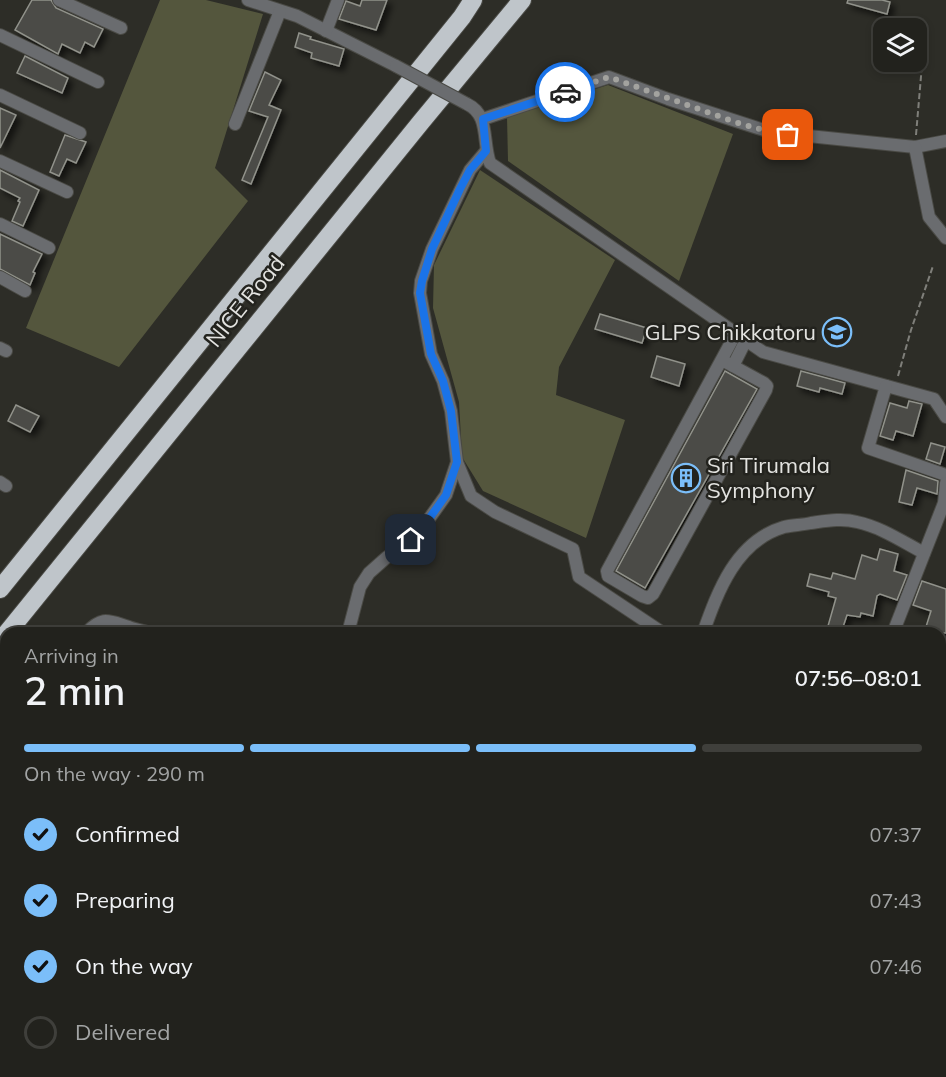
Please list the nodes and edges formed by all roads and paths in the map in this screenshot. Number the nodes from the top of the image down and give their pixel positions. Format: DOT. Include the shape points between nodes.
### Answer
graph roads {
  1 [pos="59,0"];
  2 [pos="248,0"];
  3 [pos="338,0"];
  4 [pos="473,0"];
  5 [pos="522,0"];
  6 [pos="280,11"];
  7 [pos="121,28"];
  8 [pos="326,31"];
  9 [pos="0,35"];
  10 [pos="921,72"];
  11 [pos="98,82"];
  12 [pos="0,95"];
  13 [pos="483,119"];
  14 [pos="236,124"];
  15 [pos="80,133"];
  16 [pos="946,141"];
  17 [pos="915,147"];
  18 [pos="486,151"];
  19 [pos="0,161"];
  20 [pos="67,192"];
  21 [pos="0,224"];
  22 [pos="946,238"];
  23 [pos="49,248"];
  24 [pos="933,266"];
  25 [pos="0,278"];
  26 [pos="25,291"];
  27 [pos="741,337"];
  28 [pos="728,363"];
  29 [pos="890,387"];
  30 [pos="946,417"];
  31 [pos="457,462"];
  32 [pos="946,475"];
  33 [pos="946,483"];
  34 [pos="945,504"];
  35 [pos="924,552"];
  36 [pos="0,589"];
  37 [pos="11,627"];
  38 [pos="91,627"];
  39 [pos="127,627"];
  40 [pos="350,627"];
  41 [pos="654,627"];
  42 [pos="705,627"];
  43 [pos="895,627"];
  1 -- 7 [label="street"];
  2 -- 6 [label="street"];
  3 -- 8 [label="street"];
  4 -- 36 [label="highway, NICE Road"];
  5 -- 37 [label="highway, NICE Road"];
  6 -- 8 [label="street"];
  6 -- 14 [label="street"];
  8 -- 13 [label="street, bridge" via="477,109"];
  9 -- 11 [label="street"];
  10 -- 17 [label="path"];
  12 -- 15 [label="street"];
  13 -- 17 [label="street" via="609,77 770,132"];
  13 -- 18 [label="street"];
  16 -- 17 [label="street"];
  17 -- 22 [label="street" via="929,217"];
  18 -- 27 [label="street" via="490,163"];
  18 -- 31 [label="street" via="470,170 432,249 420,293 431,354 451,411"];
  19 -- 20 [label="street"];
  21 -- 23 [label="street"];
  24 -- 29 [label="path"];
  25 -- 26 [label="street"];
  27 -- 28 [label="street"];
  27 -- 29 [label="street" via="763,352"];
  28 -- 28 [label="street" via="607,571 608,576 642,596 648,598 653,594 766,390 764,383"];
  29 -- 30 [label="street" via="934,399"];
  29 -- 32 [label="street" via="868,448"];
  31 -- 40 [label="street" via="446,495 421,530 369,573 360,587"];
  31 -- 41 [label="street" via="471,496 495,512 573,549 579,577"];
  33 -- 34 [label="street"];
  34 -- 35 [label="street"];
  35 -- 42 [label="street" via="856,521 834,520 783,528 759,539 732,565"];
  35 -- 43 [label="street"];
  38 -- 39 [label="street" via="111,620"];
}
